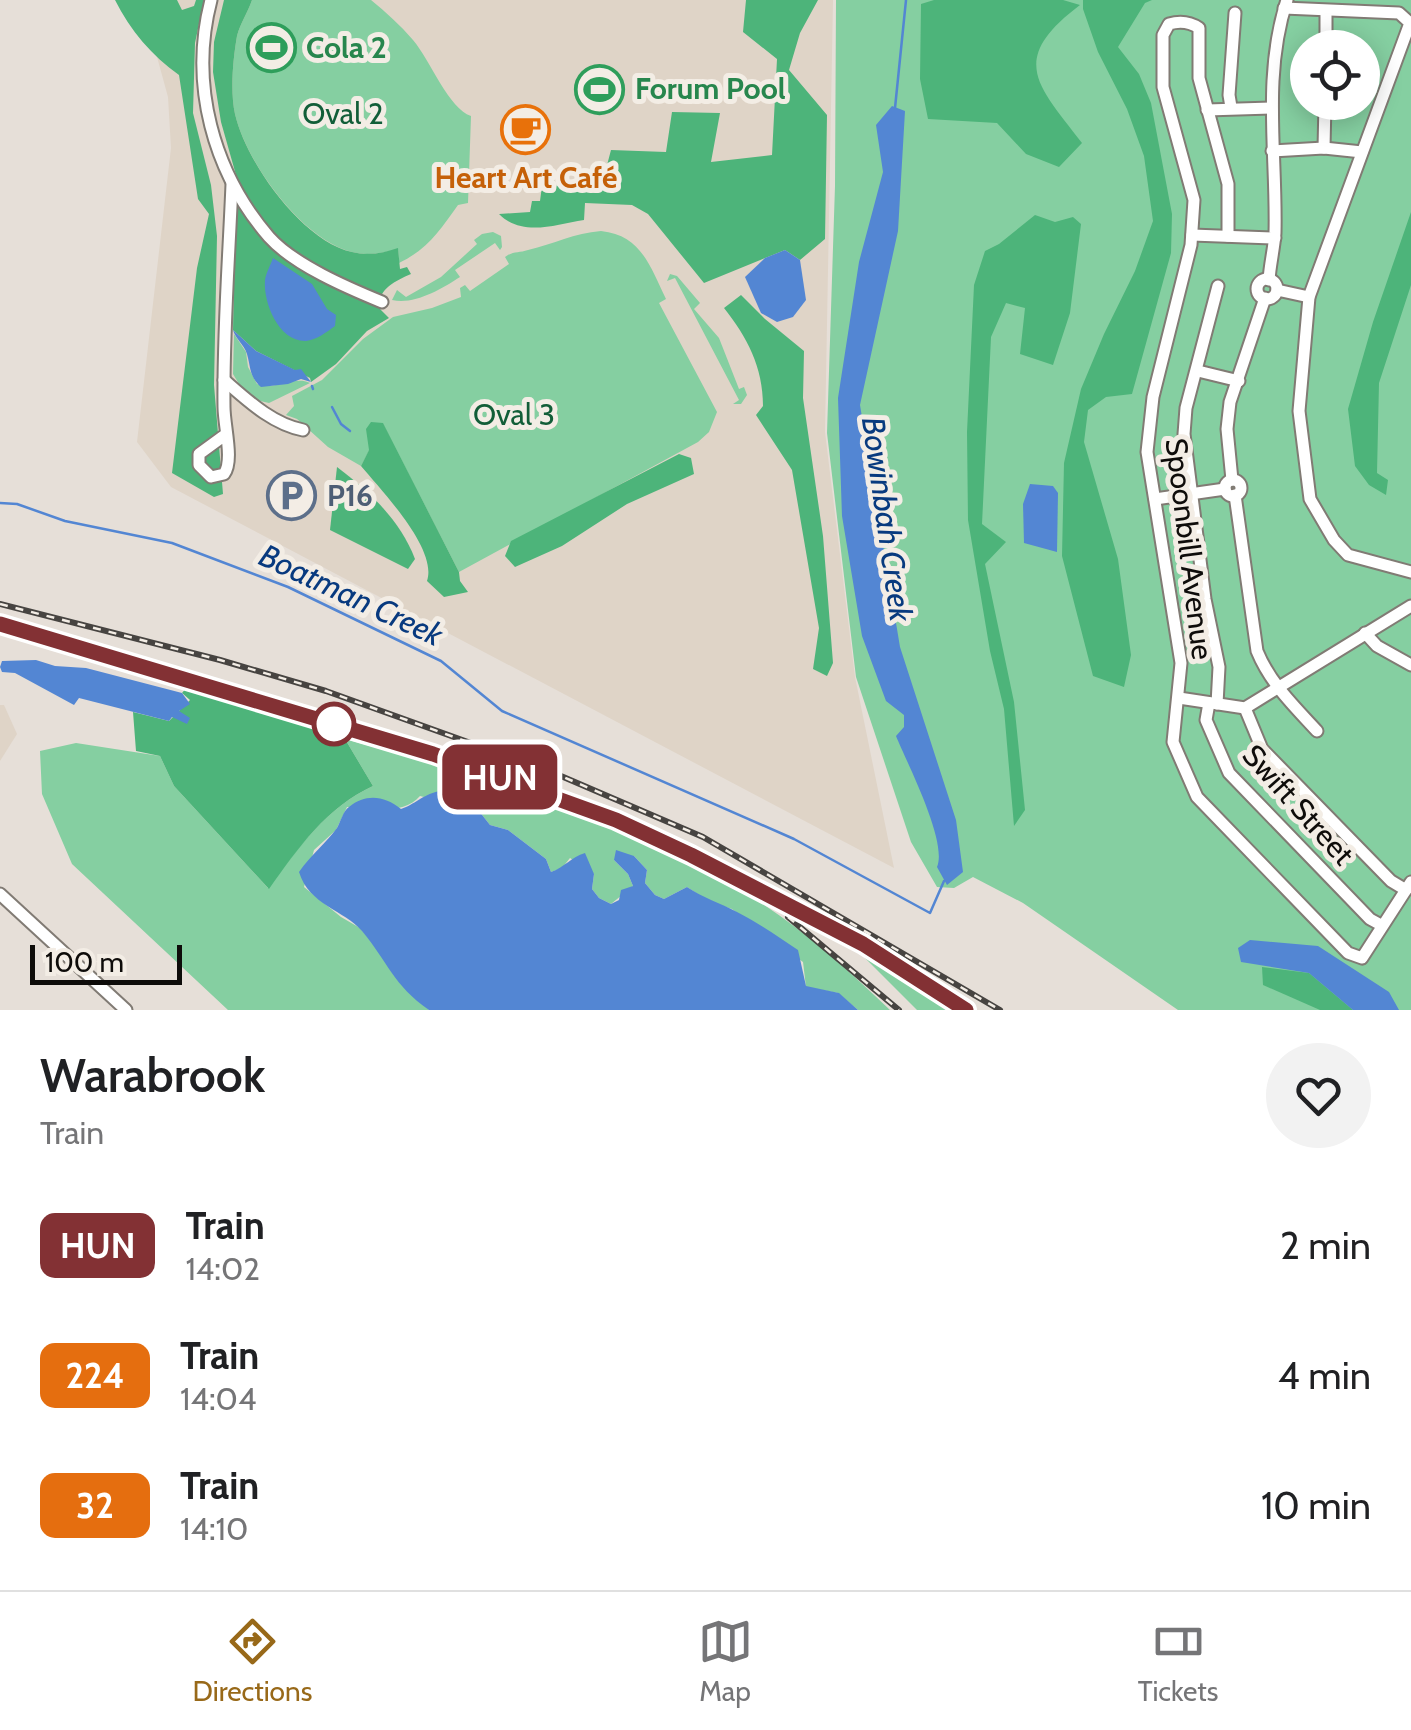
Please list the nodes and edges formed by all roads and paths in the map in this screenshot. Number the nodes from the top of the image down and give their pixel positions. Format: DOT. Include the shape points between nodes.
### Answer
graph roads {
  1 [pos="212,0"];
  2 [pos="1285,4"];
  3 [pos="1326,11"];
  4 [pos="1236,13"];
  5 [pos="1326,30"];
  6 [pos="1231,107"];
  7 [pos="1271,108"];
  8 [pos="1207,110"];
  9 [pos="1324,120"];
  10 [pos="1324,148"];
  11 [pos="1272,151"];
  12 [pos="1362,152"];
  13 [pos="232,184"];
  14 [pos="1192,235"];
  15 [pos="1228,236"];
  16 [pos="1275,238"];
  17 [pos="1273,285"];
  18 [pos="1218,286"];
  19 [pos="1309,297"];
  20 [pos="382,302"];
  21 [pos="1198,371"];
  22 [pos="224,380"];
  23 [pos="1238,381"];
  24 [pos="302,430"];
  25 [pos="225,435"];
  26 [pos="1231,488"];
  27 [pos="1191,494"];
  28 [pos="1154,499"];
  29 [pos="1411,572"];
  30 [pos="1411,606"];
  31 [pos="1365,633"];
  32 [pos="1411,665"];
  33 [pos="1277,687"];
  34 [pos="1179,698"];
  35 [pos="1213,704"];
  36 [pos="1245,708"];
  37 [pos="1317,731"];
  38 [pos="1408,886"];
  39 [pos="0,894"];
  40 [pos="1381,925"];
  41 [pos="126,1010"];
  1 -- 13 [label="street" via="203,84"];
  2 -- 3 [label="street"];
  2 -- 7 [label="street"];
  3 -- 5 [label="street"];
  3 -- 12 [label="street" via="1399,13 1410,23"];
  4 -- 6 [label="street"];
  6 -- 7 [label="street"];
  6 -- 8 [label="street"];
  7 -- 11 [label="street"];
  8 -- 14 [label="street, Spoonbill Avenue" via="1198,78 1199,28 1169,24 1162,87 1194,200"];
  8 -- 15 [label="street, Spoonbill Avenue" via="1228,184"];
  9 -- 10 [label="street"];
  10 -- 11 [label="street"];
  10 -- 12 [label="street"];
  11 -- 16 [label="street"];
  12 -- 19 [label="street"];
  13 -- 20 [label="street" via="271,240 334,283"];
  13 -- 22 [label="street"];
  14 -- 15 [label="street"];
  14 -- 28 [label="street, Spoonbill Avenue" via="1149,422"];
  15 -- 16 [label="street"];
  16 -- 17 [label="street"];
  17 -- 19 [label="street"];
  17 -- 23 [label="street" via="1262,281 1258,287 1266,298"];
  18 -- 21 [label="street, Swift Street"];
  19 -- 29 [label="street" via="1299,411 1310,500 1342,552"];
  21 -- 23 [label="street"];
  21 -- 27 [label="street, Swift Street" via="1184,434"];
  22 -- 24 [label="street" via="266,414"];
  22 -- 25 [label="street"];
  23 -- 26 [label="street" via="1227,429"];
  26 -- 27 [label="street"];
  26 -- 33 [label="street" via="1257,651"];
  27 -- 28 [label="street"];
  27 -- 35 [label="street, Swift Street" via="1218,668"];
  28 -- 34 [label="street, Spoonbill Avenue" via="1181,663"];
  30 -- 31 [label="street"];
  31 -- 32 [label="street"];
  31 -- 33 [label="street"];
  33 -- 36 [label="street"];
  33 -- 37 [label="street"];
  34 -- 35 [label="street"];
  34 -- 40 [label="street, Spoonbill Avenue" via="1173,742 1197,797 1348,953 1362,958"];
  35 -- 36 [label="street"];
  35 -- 40 [label="street, Swift Street" via="1206,720 1228,773"];
  36 -- 38 [label="street" via="1262,749 1391,881"];
  38 -- 40 [label="street"];
  39 -- 41 [label="street"];
}
